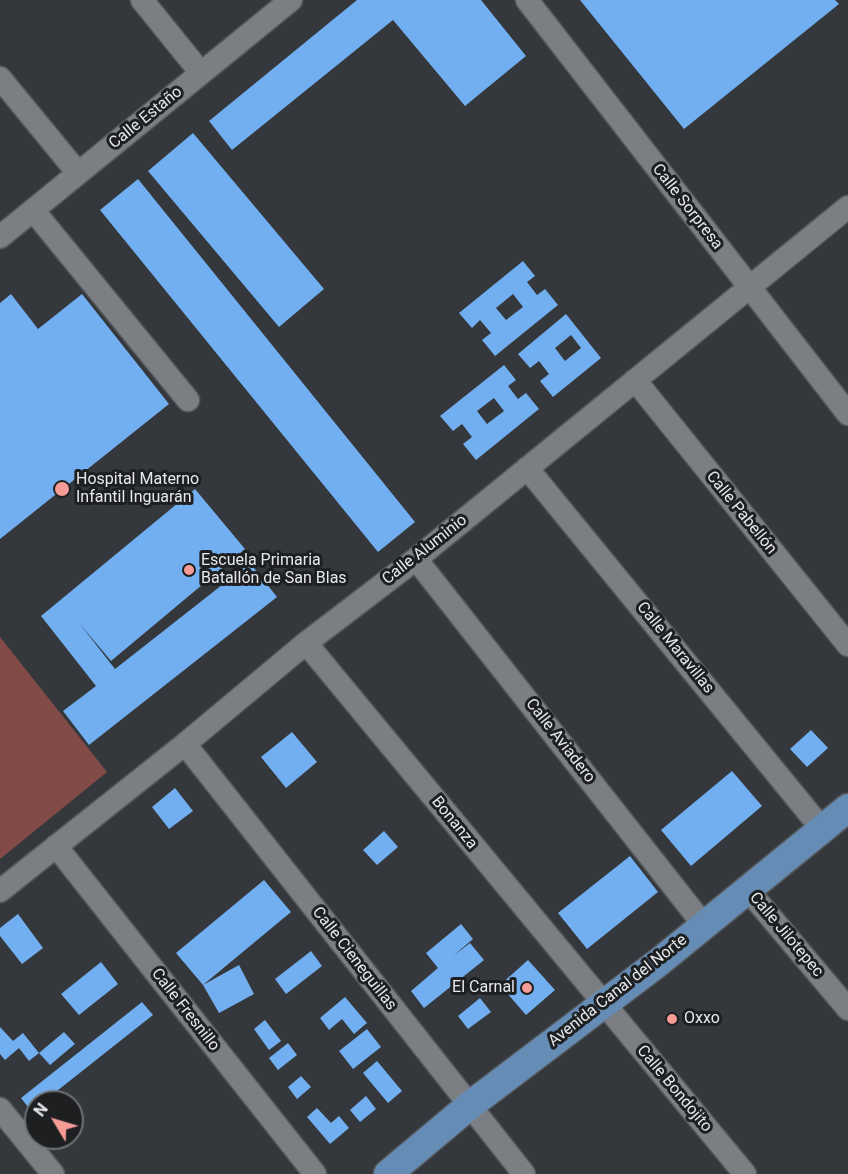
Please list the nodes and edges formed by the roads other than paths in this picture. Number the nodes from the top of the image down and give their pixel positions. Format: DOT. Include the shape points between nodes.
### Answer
graph roads {
  1 [pos="142,0"];
  2 [pos="291,0"];
  3 [pos="526,0"];
  4 [pos="201,74"];
  5 [pos="0,78"];
  6 [pos="78,173"];
  7 [pos="848,207"];
  8 [pos="33,210"];
  9 [pos="0,237"];
  10 [pos="749,287"];
  11 [pos="635,380"];
  12 [pos="188,400"];
  13 [pos="848,414"];
  14 [pos="527,468"];
  15 [pos="416,559"];
  16 [pos="306,643"];
  17 [pos="848,645"];
  18 [pos="184,744"];
  19 [pos="848,808"];
  20 [pos="822,829"];
  21 [pos="56,846"];
  22 [pos="747,889"];
  23 [pos="0,891"];
  24 [pos="703,924"];
  25 [pos="602,1004"];
  26 [pos="848,1009"];
  27 [pos="469,1106"];
  28 [pos="0,1109"];
  29 [pos="54,1174"];
  30 [pos="315,1174"];
  31 [pos="388,1174"];
  32 [pos="524,1174"];
  33 [pos="745,1174"];
  1 -- 4 [label="street"];
  2 -- 4 [label="street, Calle Estaño"];
  3 -- 10 [label="street, Calle Sorpresa"];
  4 -- 6 [label="street, Calle Estaño"];
  5 -- 6 [label="street"];
  6 -- 8 [label="street, Calle Estaño"];
  7 -- 10 [label="street, Calle Aluminio"];
  8 -- 9 [label="street, Calle Estaño"];
  8 -- 12 [label="street"];
  10 -- 11 [label="street, Calle Aluminio"];
  10 -- 13 [label="street, Calle Sorpresa"];
  11 -- 14 [label="street, Calle Aluminio"];
  11 -- 17 [label="street, Calle Pabellón"];
  14 -- 15 [label="street, Calle Aluminio"];
  14 -- 20 [label="street, Calle Maravillas"];
  15 -- 16 [label="street, Calle Aluminio"];
  15 -- 24 [label="street, Calle Aviadero"];
  16 -- 18 [label="street, Calle Aluminio"];
  16 -- 25 [label="street, Bonanza"];
  18 -- 21 [label="street, Calle Aluminio"];
  18 -- 27 [label="street, Calle Cieneguillas"];
  19 -- 20 [label="main road, Avenida Canal del Norte"];
  20 -- 22 [label="main road, Avenida Canal del Norte"];
  21 -- 23 [label="street, Calle Aluminio"];
  21 -- 30 [label="street, Calle Fresnillo"];
  22 -- 24 [label="main road, Avenida Canal del Norte"];
  22 -- 26 [label="street, Calle Jilotepec"];
  24 -- 25 [label="main road, Avenida Canal del Norte"];
  25 -- 27 [label="main road, Avenida Canal del Norte"];
  25 -- 33 [label="street, Calle Bondojito"];
  27 -- 31 [label="main road, Avenida Canal del Norte"];
  27 -- 32 [label="street, Calle Cieneguillas"];
  28 -- 29 [label="street"];
}
